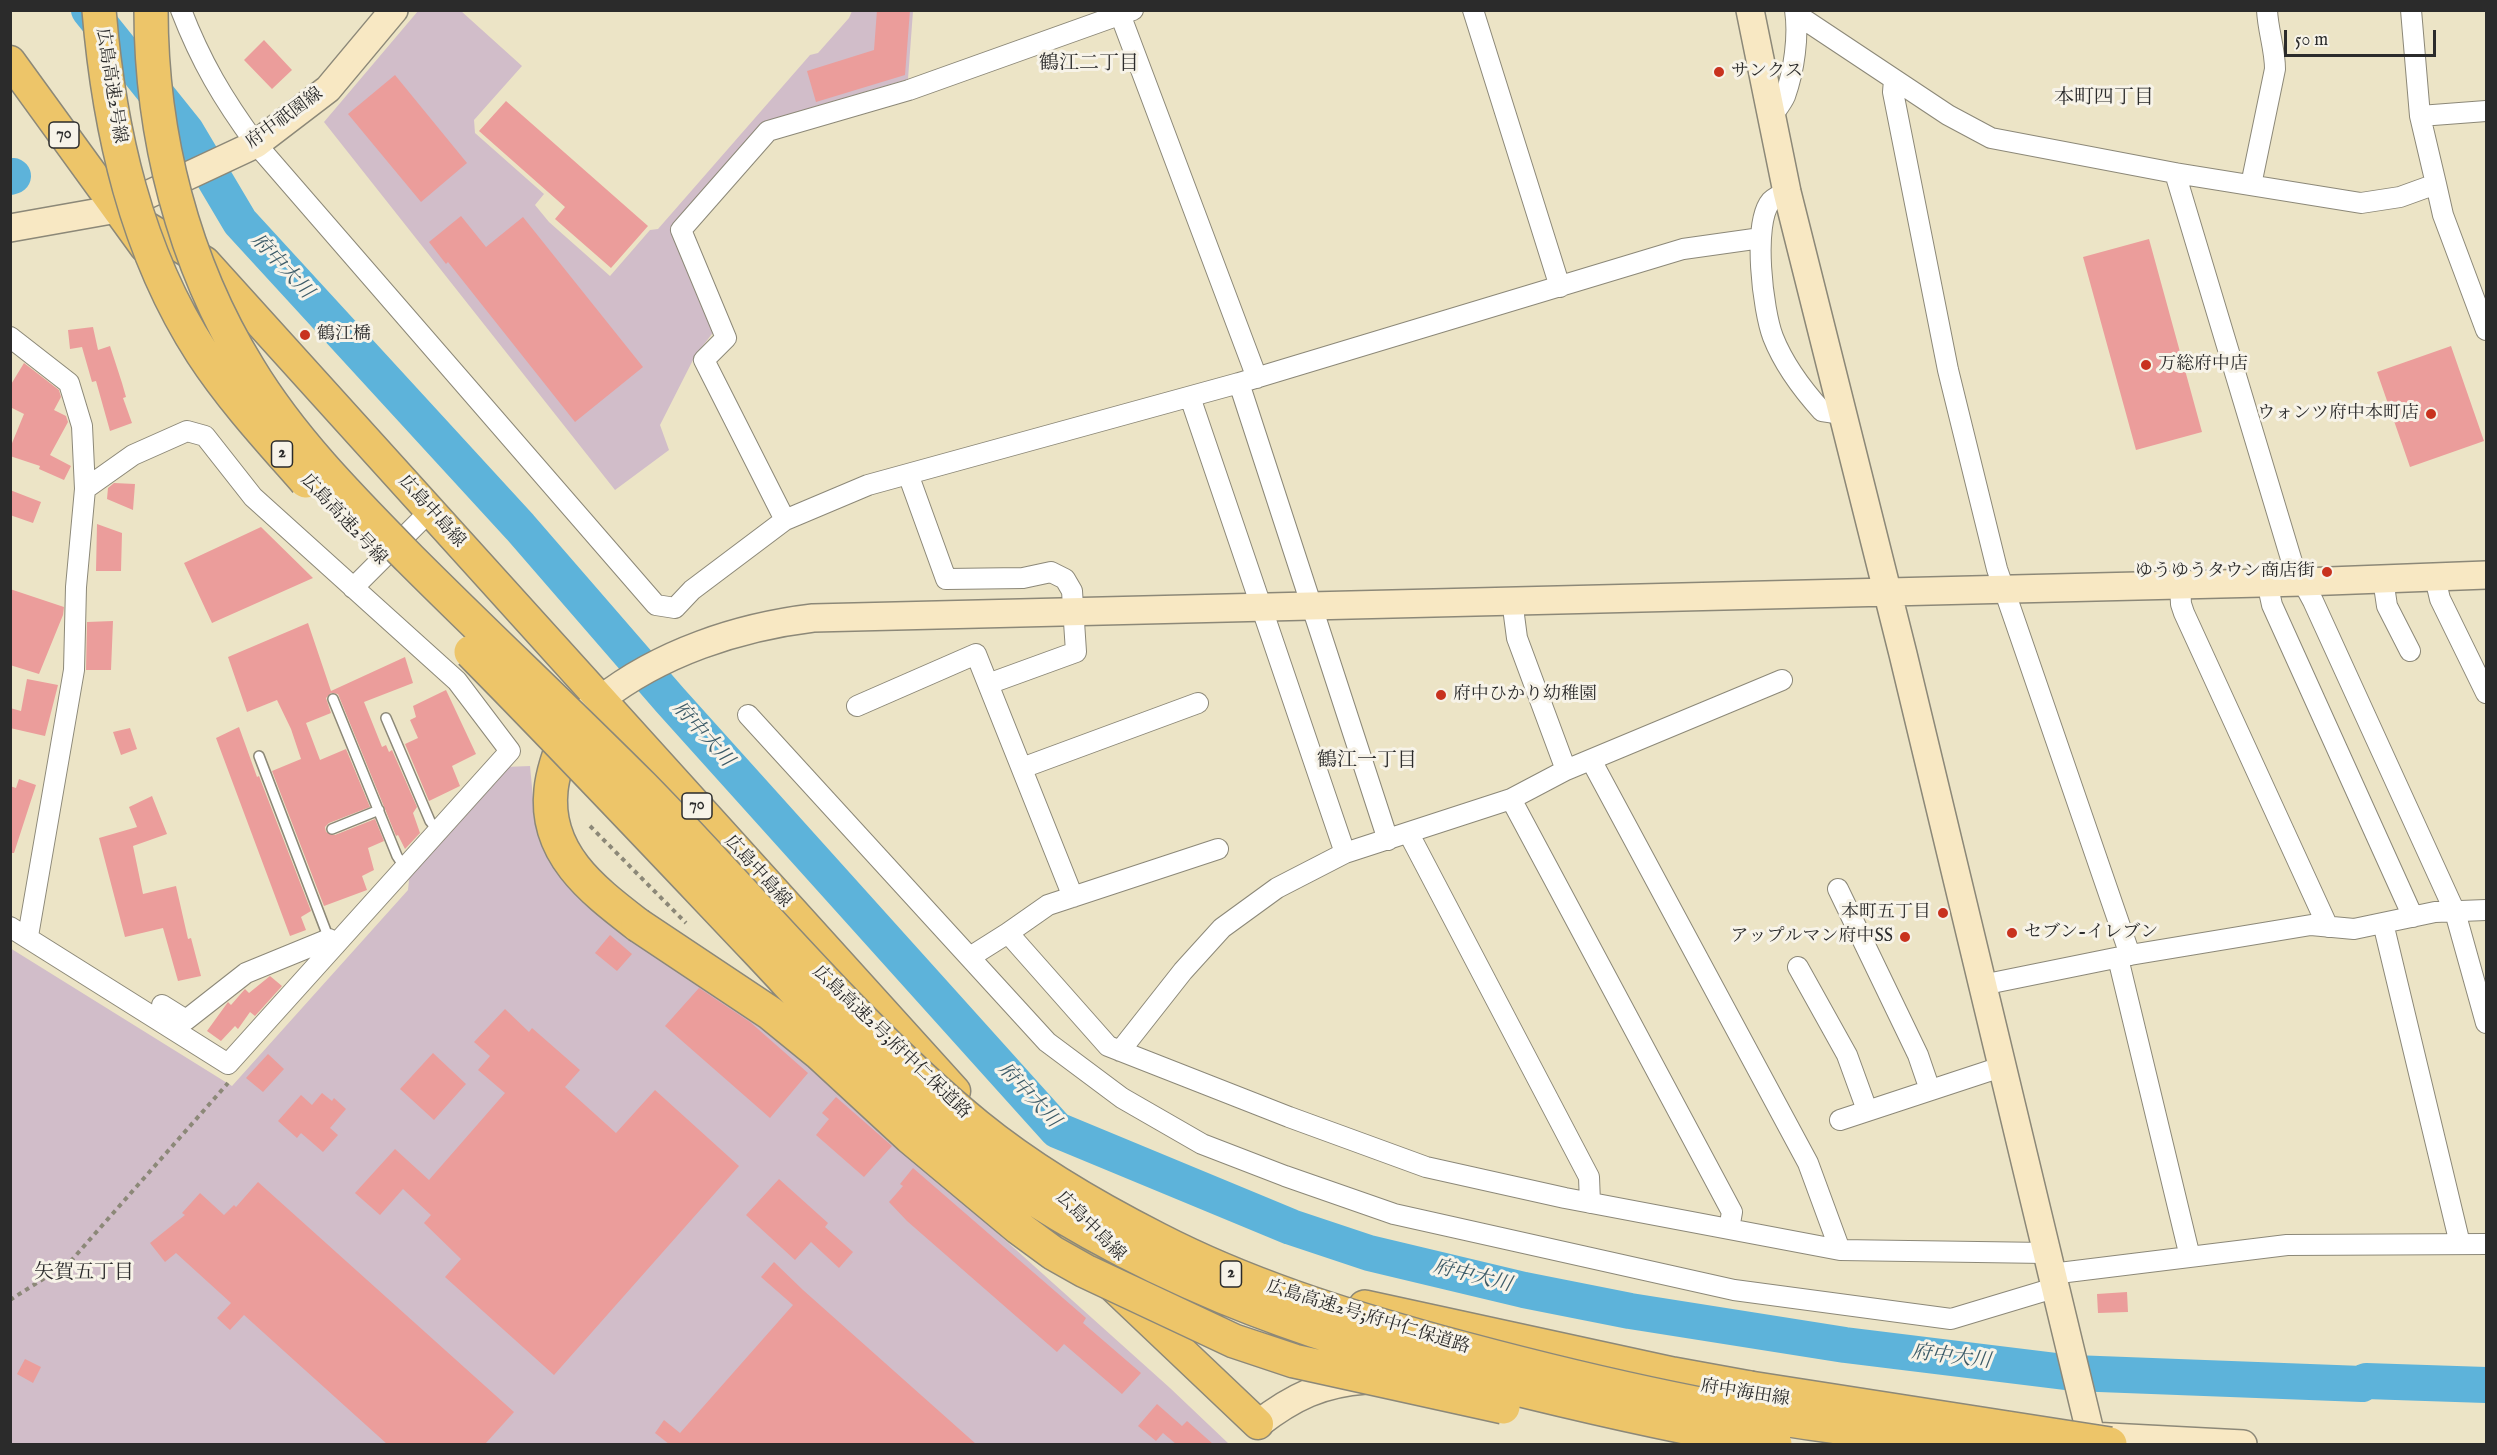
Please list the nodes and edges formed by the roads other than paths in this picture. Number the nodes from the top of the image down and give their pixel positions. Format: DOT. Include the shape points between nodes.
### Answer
graph roads {
  1 [pos="99,10"];
  2 [pos="151,10"];
  3 [pos="181,10"];
  4 [pos="394,10"];
  5 [pos="1473,10"];
  6 [pos="1749,10"];
  7 [pos="2267,10"];
  8 [pos="2411,10"];
  9 [pos="1126,12"];
  10 [pos="1796,12"];
  11 [pos="10,61"];
  12 [pos="1894,80"];
  13 [pos="2487,111"];
  14 [pos="1772,116"];
  15 [pos="2420,116"];
  16 [pos="253,145"];
  17 [pos="2175,173"];
  18 [pos="2436,184"];
  19 [pos="2251,185"];
  20 [pos="1787,192"];
  21 [pos="117,209"];
  22 [pos="10,228"];
  23 [pos="1761,238"];
  24 [pos="1560,287"];
  25 [pos="2487,330"];
  26 [pos="10,337"];
  27 [pos="1248,381"];
  28 [pos="1190,397"];
  29 [pos="1842,414"];
  30 [pos="908,474"];
  31 [pos="84,489"];
  32 [pos="430,511"];
  33 [pos="785,520"];
  34 [pos="388,552"];
  35 [pos="2487,575"];
  36 [pos="2435,578"];
  37 [pos="2383,579"];
  38 [pos="2267,582"];
  39 [pos="2303,582"];
  40 [pos="2180,584"];
  41 [pos="353,588"];
  42 [pos="2004,589"];
  43 [pos="1887,592"];
  44 [pos="1512,600"];
  45 [pos="1311,606"];
  46 [pos="1262,607"];
  47 [pos="1074,611"];
  48 [pos="2410,651"];
  49 [pos="1782,680"];
  50 [pos="988,684"];
  51 [pos="2487,693"];
  52 [pos="609,694"];
  53 [pos="333,699"];
  54 [pos="1198,703"];
  55 [pos="857,706"];
  56 [pos="748,715"];
  57 [pos="386,718"];
  58 [pos="569,728"];
  59 [pos="259,756"];
  60 [pos="1591,760"];
  61 [pos="1022,768"];
  62 [pos="1566,770"];
  63 [pos="633,797"];
  64 [pos="1511,799"];
  65 [pos="379,810"];
  66 [pos="332,829"];
  67 [pos="438,831"];
  68 [pos="1409,834"];
  69 [pos="1388,840"];
  70 [pos="1218,849"];
  71 [pos="1345,853"];
  72 [pos="405,868"];
  73 [pos="1838,889"];
  74 [pos="1073,897"];
  75 [pos="2487,910"];
  76 [pos="2455,912"];
  77 [pos="2413,917"];
  78 [pos="2383,923"];
  79 [pos="2328,927"];
  80 [pos="19,932"];
  81 [pos="1008,933"];
  82 [pos="332,942"];
  83 [pos="2124,956"];
  84 [pos="970,957"];
  85 [pos="1798,967"];
  86 [pos="1982,985"];
  87 [pos="162,1005"];
  88 [pos="2487,1023"];
  89 [pos="1120,1051"];
  90 [pos="2001,1067"];
  91 [pos="1930,1090"];
  92 [pos="1868,1110"];
  93 [pos="1840,1120"];
  94 [pos="1590,1203"];
  95 [pos="1068,1206"];
  96 [pos="1729,1229"];
  97 [pos="2460,1244"];
  98 [pos="2487,1244"];
  99 [pos="1840,1250"];
  100 [pos="2190,1257"];
  101 [pos="2051,1272"];
  102 [pos="1881,1417"];
  103 [pos="1266,1434"];
  104 [pos="2098,1442"];
  105 [pos="1722,1444"];
  106 [pos="1775,1444"];
  107 [pos="1857,1444"];
  108 [pos="1979,1444"];
  109 [pos="2243,1444"];
  1 -- 63 [label="highway, 広島高速2号線 / 2, bridge" via="109,99 130,194 144,236 201,352 228,390 314,490"];
  2 -- 63 [label="highway, 広島高速2号線 / 2, bridge" via="158,116 181,218 221,318 248,367 283,419 328,473 512,661"];
  3 -- 16 [label="street" via="197,51"];
  4 -- 16 [label="street, 府中祇園線" via="328,89"];
  5 -- 24 [label="street"];
  6 -- 14 [label="street"];
  7 -- 19 [label="street" via="2275,69"];
  8 -- 15 [label="street"];
  9 -- 27 [label="street"];
  9 -- 33 [label="street" via="909,90 768,131 681,230 726,338 704,360"];
  10 -- 12 [label="street"];
  10 -- 14 [label="street" via="1795,51 1785,98"];
  11 -- 21 [label="main road, 広島中島線 / 70"];
  12 -- 17 [label="street" via="1990,138"];
  12 -- 42 [label="street" via="1893,92 1948,370"];
  13 -- 15 [label="street"];
  14 -- 20 [label="street"];
  15 -- 18 [label="street"];
  16 -- 21 [label="street, 府中祇園線"];
  16 -- 33 [label="street" via="656,605 675,608 692,590"];
  17 -- 19 [label="street"];
  17 -- 39 [label="street" via="2292,562"];
  18 -- 19 [label="street" via="2400,197 2361,203"];
  18 -- 25 [label="street" via="2443,215"];
  20 -- 23 [label="street" via="1772,199"];
  20 -- 29 [label="street"];
  21 -- 22 [label="street, 府中祇園線"];
  21 -- 32 [label="main road, 広島中島線 / 70" via="205,262"];
  21 -- 34 [label="main road, 広島中島線 / 70" via="256,398"];
  23 -- 24 [label="street" via="1683,249"];
  23 -- 29 [label="street" via="1761,275 1773,337 1796,381 1822,411"];
  24 -- 27 [label="street"];
  26 -- 31 [label="street" via="69,383 82,426"];
  27 -- 28 [label="street"];
  27 -- 45 [label="street"];
  28 -- 30 [label="street"];
  28 -- 46 [label="street"];
  29 -- 43 [label="street"];
  30 -- 33 [label="street" via="868,485"];
  30 -- 47 [label="street" via="946,579 1023,579 1051,572 1065,579 1072,591"];
  31 -- 41 [label="street" via="134,455 187,431 205,436 253,496"];
  31 -- 80 [label="street" via="74,670"];
  32 -- 34 [label="street"];
  32 -- 52 [label="main road, 広島中島線 / 70"];
  34 -- 41 [label="street"];
  34 -- 58 [label="main road, 広島中島線 / 70"];
  35 -- 36 [label="street"];
  36 -- 37 [label="street"];
  36 -- 51 [label="street" via="2440,599"];
  37 -- 39 [label="street"];
  37 -- 48 [label="street" via="2387,606"];
  38 -- 39 [label="street"];
  38 -- 40 [label="street"];
  38 -- 77 [label="street" via="2272,605"];
  39 -- 76 [label="street"];
  40 -- 42 [label="street"];
  40 -- 79 [label="street" via="2184,613"];
  41 -- 67 [label="street" via="458,681 510,751"];
  42 -- 43 [label="street"];
  42 -- 83 [label="street"];
  43 -- 44 [label="street"];
  43 -- 86 [label="street"];
  44 -- 45 [label="street"];
  44 -- 62 [label="street" via="1517,638"];
  45 -- 46 [label="street"];
  45 -- 69 [label="street"];
  46 -- 47 [label="street"];
  46 -- 71 [label="street"];
  47 -- 50 [label="street" via="1076,652"];
  47 -- 52 [label="street" via="813,618 761,627 694,648"];
  49 -- 60 [label="street"];
  50 -- 55 [label="street" via="976,654"];
  50 -- 61 [label="street"];
  52 -- 58 [label="street"];
  52 -- 95 [label="main road, 広島中島線 / 70" via="957,1093"];
  53 -- 65 [label="lane"];
  54 -- 61 [label="street"];
  56 -- 84 [label="street"];
  57 -- 67 [label="lane" via="430,821"];
  58 -- 103 [label="main road, 広島中島線 / 70" via="773,965"];
  58 -- 105 [label="highway, bridge" via="551,790 551,811 567,858 584,881 638,925 770,1013 1019,1228 1085,1271 1234,1341 1294,1361 1568,1421"];
  59 -- 82 [label="lane"];
  60 -- 62 [label="street"];
  60 -- 99 [label="street" via="1808,1163"];
  61 -- 74 [label="street"];
  62 -- 64 [label="street"];
  63 -- 106 [label="highway, 広島高速2号;府中仁保道路 / 2, bridge" via="866,1065 968,1154 1087,1231 1220,1297 1369,1350 1651,1421"];
  63 -- 108 [label="highway, 広島高速2号;府中仁保道路 / 2, bridge" via="929,1085 983,1131 1089,1203 1160,1241 1297,1299 1565,1374 1827,1426"];
  64 -- 68 [label="street"];
  64 -- 96 [label="street" via="1732,1212"];
  65 -- 66 [label="lane"];
  65 -- 72 [label="lane"];
  67 -- 72 [label="street"];
  68 -- 69 [label="street"];
  68 -- 94 [label="street" via="1589,1177"];
  69 -- 71 [label="street"];
  70 -- 74 [label="street"];
  71 -- 89 [label="street" via="1277,888 1222,928"];
  72 -- 82 [label="street"];
  73 -- 91 [label="street" via="1918,1055"];
  74 -- 81 [label="street" via="1048,905"];
  75 -- 76 [label="street"];
  76 -- 77 [label="street"];
  76 -- 88 [label="street"];
  77 -- 78 [label="street"];
  78 -- 79 [label="street" via="2354,929"];
  78 -- 97 [label="street"];
  79 -- 83 [label="street" via="2299,927"];
  80 -- 82 [label="street" via="228,1064"];
  81 -- 84 [label="street"];
  81 -- 89 [label="street" via="1108,1046"];
  82 -- 87 [label="street" via="246,973 186,1020"];
  83 -- 86 [label="street"];
  83 -- 100 [label="street"];
  84 -- 101 [label="street" via="1047,1042 1122,1098 1202,1144 1394,1214 1734,1290 1951,1319"];
  85 -- 92 [label="street" via="1847,1055"];
  86 -- 90 [label="street"];
  89 -- 94 [label="street" via="1426,1167"];
  90 -- 91 [label="street"];
  90 -- 101 [label="street"];
  91 -- 92 [label="street"];
  92 -- 93 [label="street"];
  94 -- 96 [label="street"];
  95 -- 103 [label="main road, 広島中島線 / 70" via="1150,1286"];
  95 -- 104 [label="highway, bridge" via="1148,1242 1318,1296 1684,1376"];
  96 -- 99 [label="street"];
  97 -- 98 [label="street"];
  97 -- 100 [label="street" via="2287,1245"];
  99 -- 101 [label="street"];
  100 -- 101 [label="street"];
  101 -- 104 [label="street" via="2084,1408"];
  102 -- 103 [label="street, 府中海田線" via="1702,1387 1562,1370 1332,1384 1294,1398"];
  102 -- 104 [label="street, 府中海田線"];
  102 -- 107 [label="street" via="1871,1436"];
  104 -- 109 [label="street, 府中海田線"];
}
